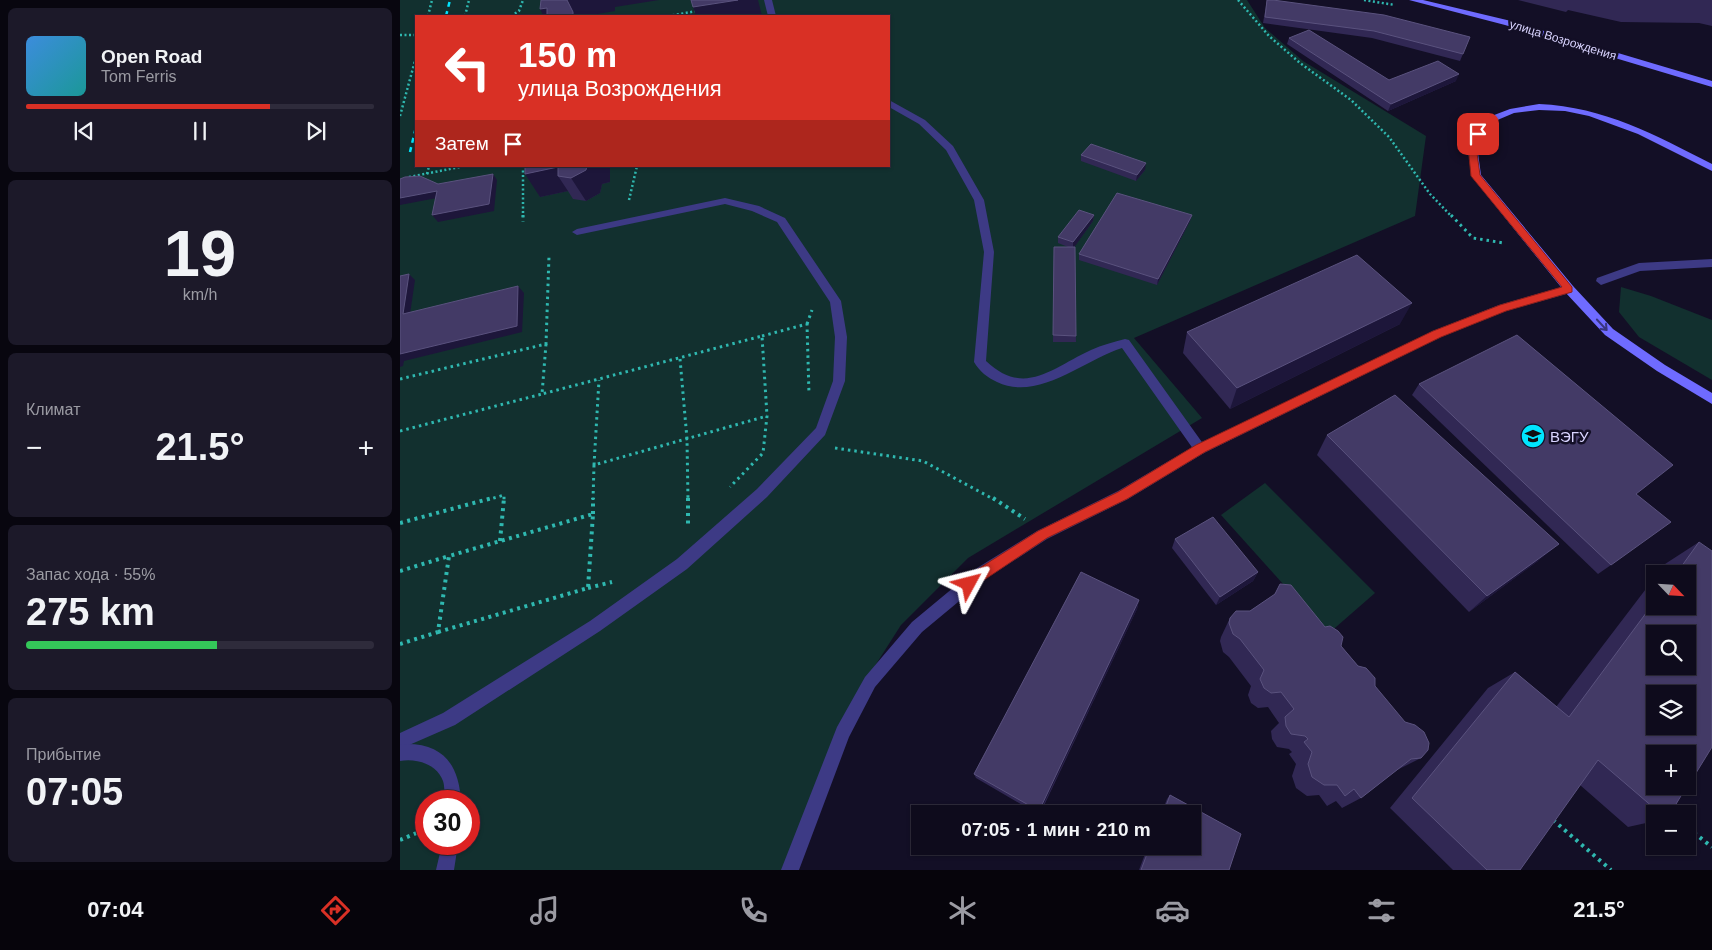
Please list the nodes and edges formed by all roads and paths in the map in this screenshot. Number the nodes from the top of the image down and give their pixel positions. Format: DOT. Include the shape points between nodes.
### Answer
graph roads {
  1 [pos="432,0"];
  2 [pos="469,0"];
  3 [pos="523,0"];
  4 [pos="768,0"];
  5 [pos="1238,0"];
  6 [pos="1413,0"];
  7 [pos="700,10"];
  8 [pos="428,15"];
  9 [pos="465,15"];
  10 [pos="513,15"];
  11 [pos="674,15"];
  12 [pos="772,15"];
  13 [pos="400,35"];
  14 [pos="415,35"];
  15 [pos="415,61"];
  16 [pos="1712,84"];
  17 [pos="890,104"];
  18 [pos="400,116"];
  19 [pos="429,167"];
  20 [pos="460,167"];
  21 [pos="523,167"];
  22 [pos="637,167"];
  23 [pos="1712,168"];
  24 [pos="427,174"];
  25 [pos="409,178"];
  26 [pos="523,222"];
  27 [pos="624,222"];
  28 [pos="577,232"];
  29 [pos="1502,237"];
  30 [pos="549,256"];
  31 [pos="1712,263"];
  32 [pos="1601,281"];
  33 [pos="1569,289"];
  34 [pos="762,336"];
  35 [pos="546,344"];
  36 [pos="680,359"];
  37 [pos="400,379"];
  38 [pos="599,380"];
  39 [pos="542,394"];
  40 [pos="809,397"];
  41 [pos="1712,398"];
  42 [pos="767,416"];
  43 [pos="400,431"];
  44 [pos="687,439"];
  45 [pos="808,444"];
  46 [pos="770,447"];
  47 [pos="1200,449"];
  48 [pos="763,453"];
  49 [pos="594,465"];
  50 [pos="725,491"];
  51 [pos="593,514"];
  52 [pos="400,523"];
  53 [pos="1042,534"];
  54 [pos="500,541"];
  55 [pos="448,556"];
  56 [pos="682,564"];
  57 [pos="400,571"];
  58 [pos="616,581"];
  59 [pos="588,588"];
  60 [pos="438,632"];
  61 [pos="400,644"];
  62 [pos="400,741"];
  63 [pos="400,753"];
  64 [pos="452,790"];
  65 [pos="1546,814"];
  66 [pos="415,834"];
  67 [pos="1696,834"];
  68 [pos="400,840"];
  69 [pos="1712,847"];
  70 [pos="448,855"];
  71 [pos="445,870"];
  72 [pos="790,870"];
  73 [pos="1611,870"];
  1 -- 8 [label="path"];
  2 -- 9 [label="path"];
  3 -- 10 [label="path" via="519,11"];
  4 -- 12 [label="street"];
  5 -- 29 [label="path" via="1269,36 1351,100 1389,137 1430,194 1474,238 1509,244"];
  6 -- 16 [label="street, улица Возрождения" via="1508,23"];
  7 -- 11 [label="path"];
  13 -- 14 [label="path"];
  15 -- 18 [label="path"];
  17 -- 47 [label="street" via="922,122 950,148 979,200 989,252 980,362 989,374 1016,384 1033,384 1096,353 1125,343"];
  19 -- 24 [label="path"];
  20 -- 24 [label="path"];
  21 -- 26 [label="path"];
  22 -- 27 [label="path"];
  23 -- 33 [label="street" via="1623,125 1571,109 1514,111 1484,122 1472,146 1476,176"];
  24 -- 25 [label="path"];
  27 -- 28 [label="street"];
  27 -- 45 [label="street" via="725,202 755,208 782,220 835,301 841,337 839,381 821,431"];
  30 -- 35 [label="path"];
  31 -- 32 [label="street" via="1639,267"];
  33 -- 41 [label="street, one-way" via="1609,332"];
  33 -- 47 [label="street" via="1503,308 1437,334"];
  34 -- 36 [label="path"];
  34 -- 40 [label="path" via="807,324"];
  34 -- 42 [label="path"];
  35 -- 37 [label="path"];
  35 -- 39 [label="path"];
  36 -- 38 [label="path"];
  36 -- 44 [label="path"];
  38 -- 39 [label="path"];
  38 -- 49 [label="path"];
  39 -- 43 [label="path"];
  42 -- 44 [label="path"];
  42 -- 48 [label="path"];
  44 -- 49 [label="path"];
  44 -- 56 [label="path" via="688,534"];
  45 -- 53 [label="path" via="923,461 1015,511"];
  45 -- 56 [label="street" via="762,493"];
  46 -- 48 [label="path"];
  47 -- 53 [label="street" via="1123,495"];
  48 -- 50 [label="path"];
  49 -- 51 [label="path"];
  51 -- 54 [label="path"];
  51 -- 59 [label="path"];
  52 -- 54 [label="path" via="504,495"];
  53 -- 72 [label="street" via="982,573 917,628 870,682 842,733"];
  54 -- 55 [label="path"];
  55 -- 57 [label="path"];
  55 -- 60 [label="path"];
  56 -- 62 [label="street" via="594,626 449,719"];
  58 -- 59 [label="path"];
  59 -- 60 [label="path"];
  60 -- 61 [label="path"];
  63 -- 64 [label="street" via="410,750 434,758 450,778"];
  65 -- 73 [label="path"];
  66 -- 68 [label="path"];
  67 -- 69 [label="path"];
  70 -- 71 [label="street"];
}
